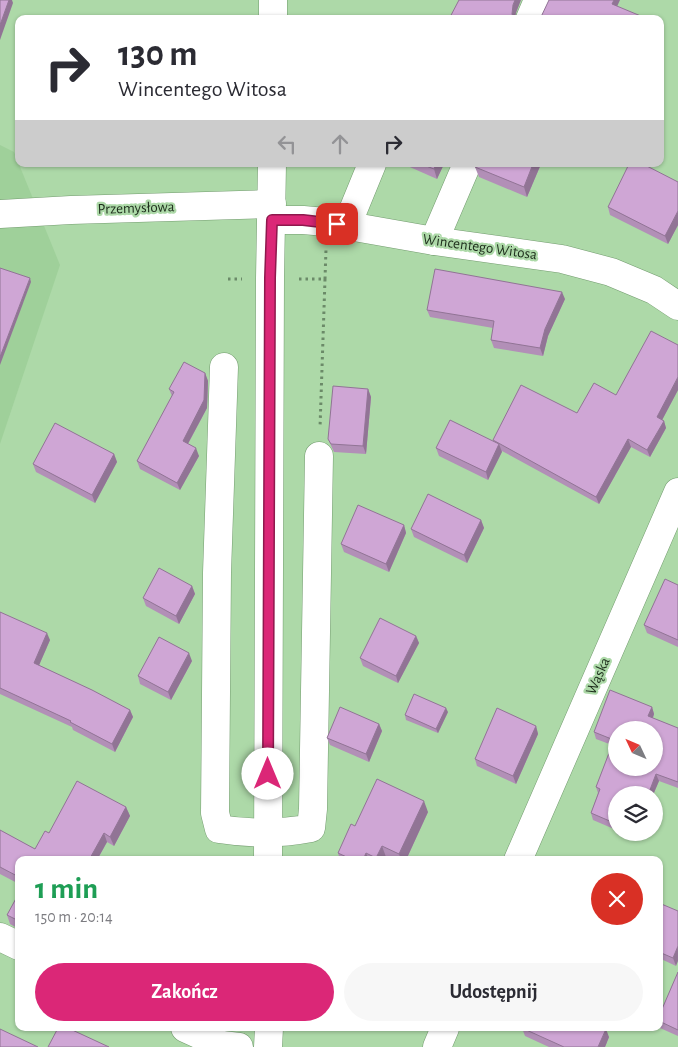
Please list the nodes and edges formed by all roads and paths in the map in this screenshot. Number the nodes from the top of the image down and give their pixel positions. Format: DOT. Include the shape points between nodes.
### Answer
graph roads {
  1 [pos="273,0"];
  2 [pos="538,0"];
  3 [pos="273,15"];
  4 [pos="532,15"];
  5 [pos="272,167"];
  6 [pos="371,167"];
  7 [pos="466,167"];
  8 [pos="272,212"];
  9 [pos="0,214"];
  10 [pos="347,225"];
  11 [pos="434,241"];
  12 [pos="270,278"];
  13 [pos="228,279"];
  14 [pos="678,306"];
  15 [pos="224,368"];
  16 [pos="319,456"];
  17 [pos="678,492"];
  18 [pos="268,847"];
  19 [pos="520,856"];
  20 [pos="0,937"];
  21 [pos="15,944"];
  22 [pos="192,1031"];
  23 [pos="269,1031"];
  24 [pos="444,1031"];
  25 [pos="239,1047"];
  26 [pos="268,1047"];
  27 [pos="437,1047"];
  1 -- 3 [label="street"];
  2 -- 4 [label="street"];
  5 -- 8 [label="street"];
  6 -- 10 [label="street"];
  7 -- 11 [label="street"];
  8 -- 9 [label="street, Przemysłowa" via="80,209"];
  8 -- 10 [label="street, Wincentego Witosa" via="303,220"];
  8 -- 12 [label="street"];
  10 -- 11 [label="street, Wincentego Witosa"];
  11 -- 14 [label="street, Wincentego Witosa" via="562,259 611,272 654,290"];
  12 -- 13 [label="path"];
  12 -- 16 [label="path" via="325,279"];
  12 -- 18 [label="street"];
  15 -- 18 [label="street" via="217,573 215,813 219,829 238,832"];
  16 -- 18 [label="street" via="311,828 291,832"];
  17 -- 19 [label="street, Wąska"];
  20 -- 21 [label="street"];
  22 -- 25 [label="street" via="222,1045"];
  23 -- 26 [label="street"];
  24 -- 27 [label="street"];
}
